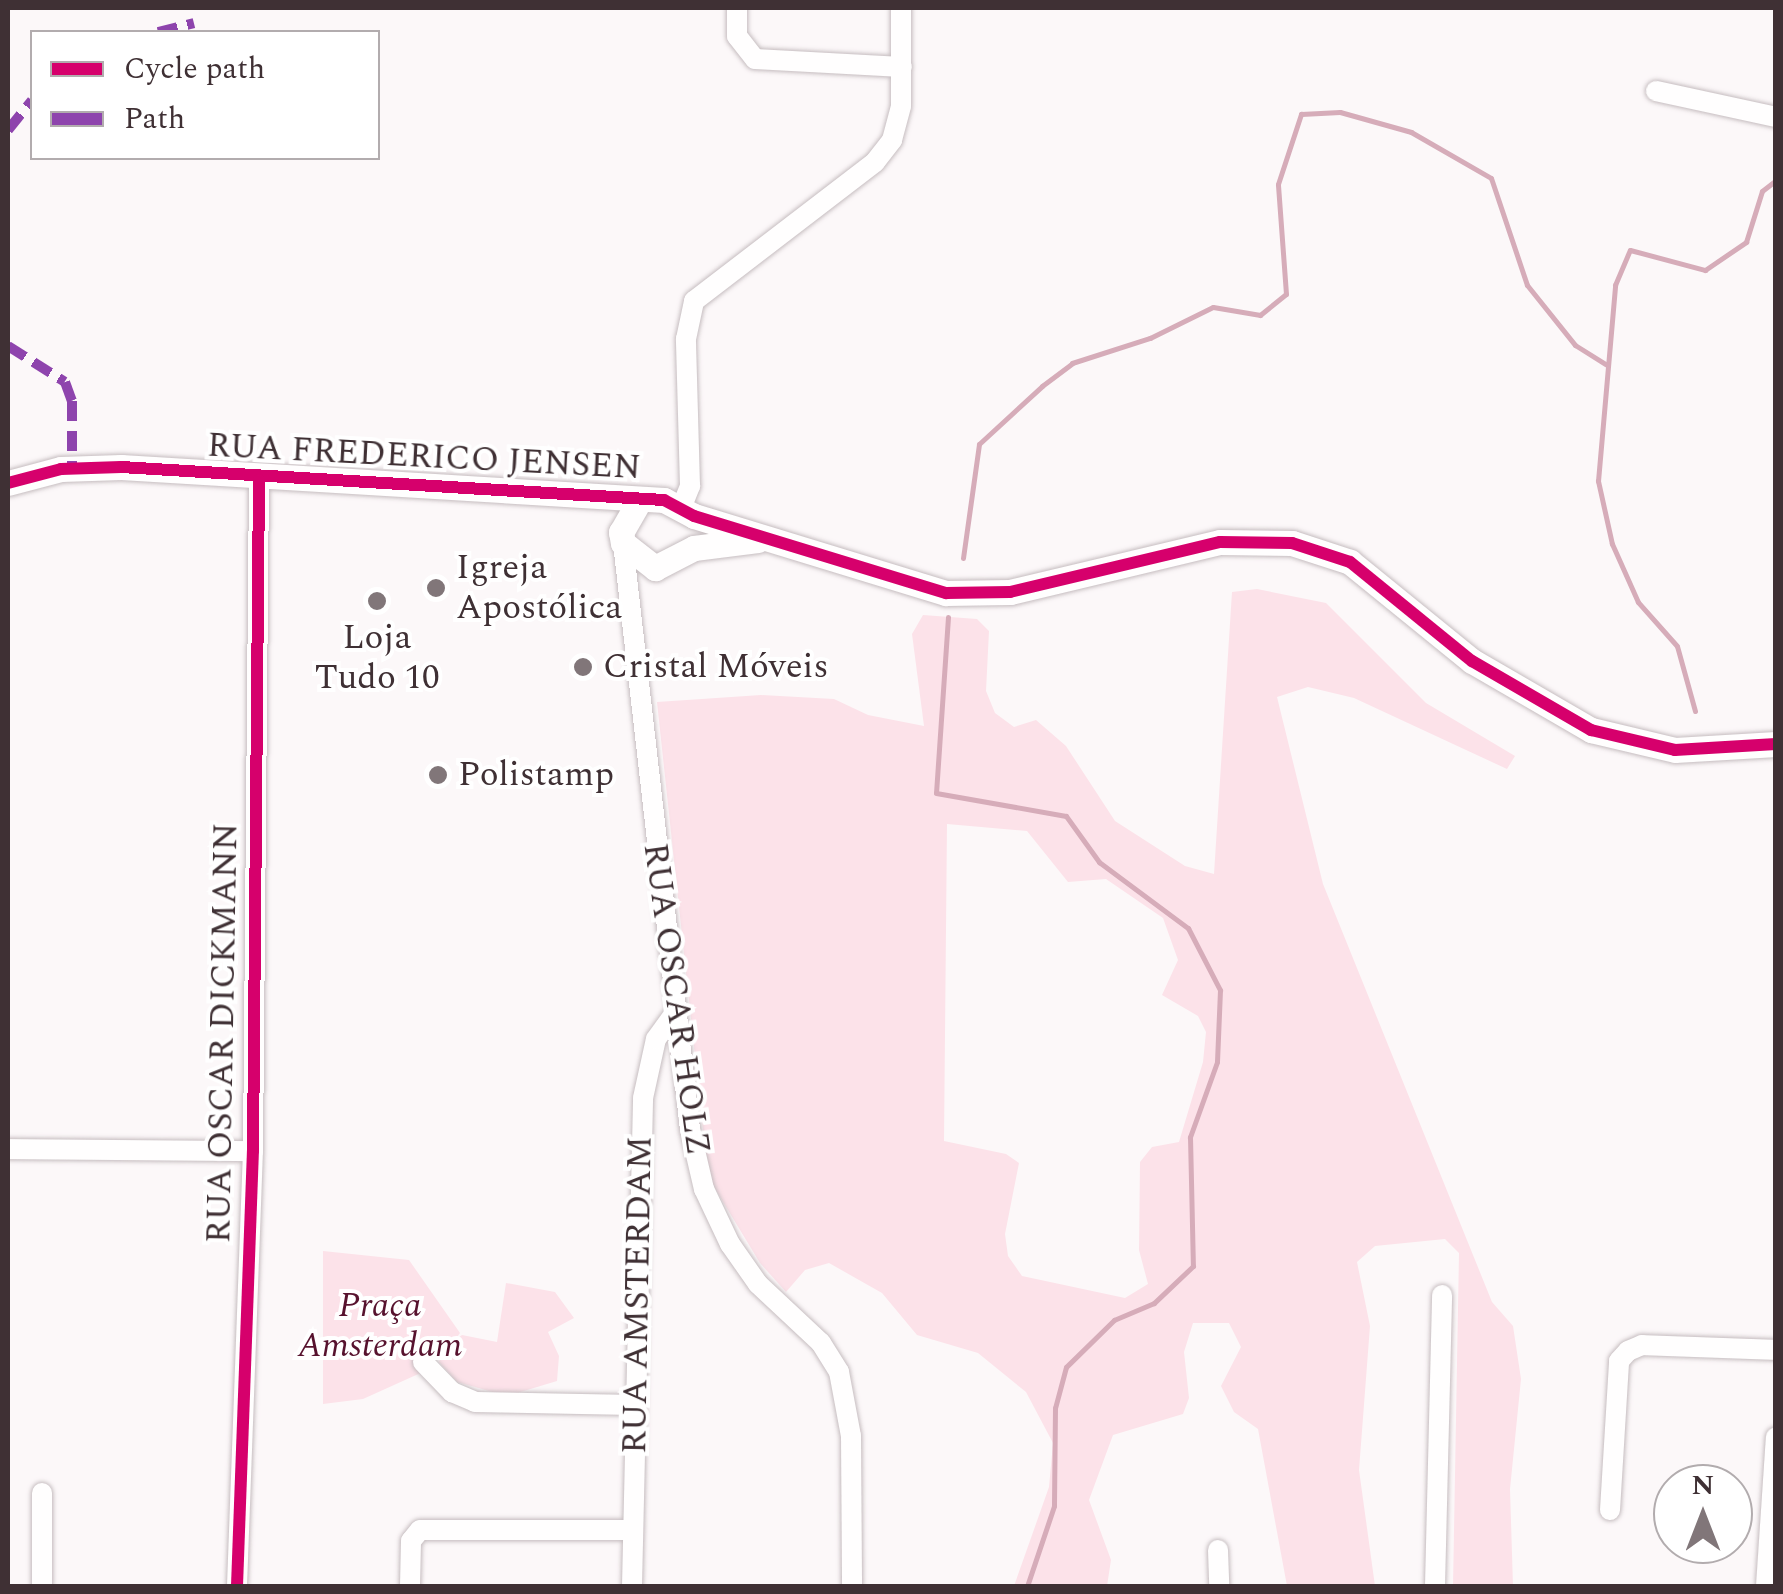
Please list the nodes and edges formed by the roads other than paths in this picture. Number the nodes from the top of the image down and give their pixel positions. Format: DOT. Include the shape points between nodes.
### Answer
graph roads {
  1 [pos="737,8"];
  2 [pos="900,8"];
  3 [pos="902,67"];
  4 [pos="1656,91"];
  5 [pos="1776,117"];
  6 [pos="259,480"];
  7 [pos="8,483"];
  8 [pos="555,496"];
  9 [pos="638,503"];
  10 [pos="688,511"];
  11 [pos="622,537"];
  12 [pos="776,541"];
  13 [pos="694,548"];
  14 [pos="655,568"];
  15 [pos="626,604"];
  16 [pos="1776,744"];
  17 [pos="676,1011"];
  18 [pos="8,1149"];
  19 [pos="253,1151"];
  20 [pos="1442,1295"];
  21 [pos="1776,1350"];
  22 [pos="423,1362"];
  23 [pos="634,1405"];
  24 [pos="1776,1437"];
  25 [pos="42,1493"];
  26 [pos="1610,1510"];
  27 [pos="633,1530"];
  28 [pos="1218,1550"];
  29 [pos="42,1586"];
  30 [pos="238,1586"];
  31 [pos="410,1586"];
  32 [pos="632,1586"];
  33 [pos="852,1586"];
  34 [pos="1219,1586"];
  35 [pos="1434,1586"];
  36 [pos="1766,1586"];
  1 -- 3 [label="street" via="737,36 754,59"];
  2 -- 3 [label="street"];
  3 -- 10 [label="street" via="892,140 875,162 694,301 686,339"];
  4 -- 5 [label="street"];
  6 -- 7 [label="main road, RUA FREDERICO JENSEN" via="96,467"];
  6 -- 8 [label="main road, RUA FREDERICO JENSEN"];
  6 -- 19 [label="street, RUA OSCAR DICKMANN"];
  8 -- 9 [label="main road, RUA FREDERICO JENSEN"];
  8 -- 11 [label="main road, RUA FREDERICO JENSEN" via="586,506"];
  9 -- 10 [label="main road, RUA FREDERICO JENSEN"];
  9 -- 11 [label="main road, RUA FREDERICO JENSEN"];
  10 -- 12 [label="main road, RUA FREDERICO JENSEN"];
  10 -- 13 [label="main road"];
  11 -- 14 [label="main road, RUA FREDERICO JENSEN"];
  11 -- 15 [label="street, RUA OSCAR HOLZ"];
  12 -- 13 [label="main road, RUA FREDERICO JENSEN"];
  12 -- 16 [label="main road, RUA FREDERICO JENSEN" via="946,593 982,594 1220,542 1292,543 1350,562 1472,662 1592,730 1675,750"];
  13 -- 14 [label="main road, RUA FREDERICO JENSEN"];
  14 -- 15 [label="street" via="637,576"];
  15 -- 17 [label="street, RUA OSCAR HOLZ"];
  17 -- 23 [label="street, RUA AMSTERDAM" via="656,1040 642,1098"];
  17 -- 33 [label="street, RUA OSCAR HOLZ" via="690,1130 711,1204 758,1284 832,1358 846,1395"];
  18 -- 19 [label="street"];
  19 -- 30 [label="street, RUA OSCAR DICKMANN"];
  20 -- 35 [label="street"];
  21 -- 26 [label="street" via="1642,1345 1628,1351 1619,1361"];
  22 -- 23 [label="street" via="452,1392 475,1402"];
  23 -- 27 [label="street, RUA AMSTERDAM"];
  24 -- 36 [label="street"];
  25 -- 29 [label="street"];
  27 -- 31 [label="street" via="428,1529 413,1534"];
  27 -- 32 [label="street, RUA AMSTERDAM"];
  28 -- 34 [label="street"];
}
